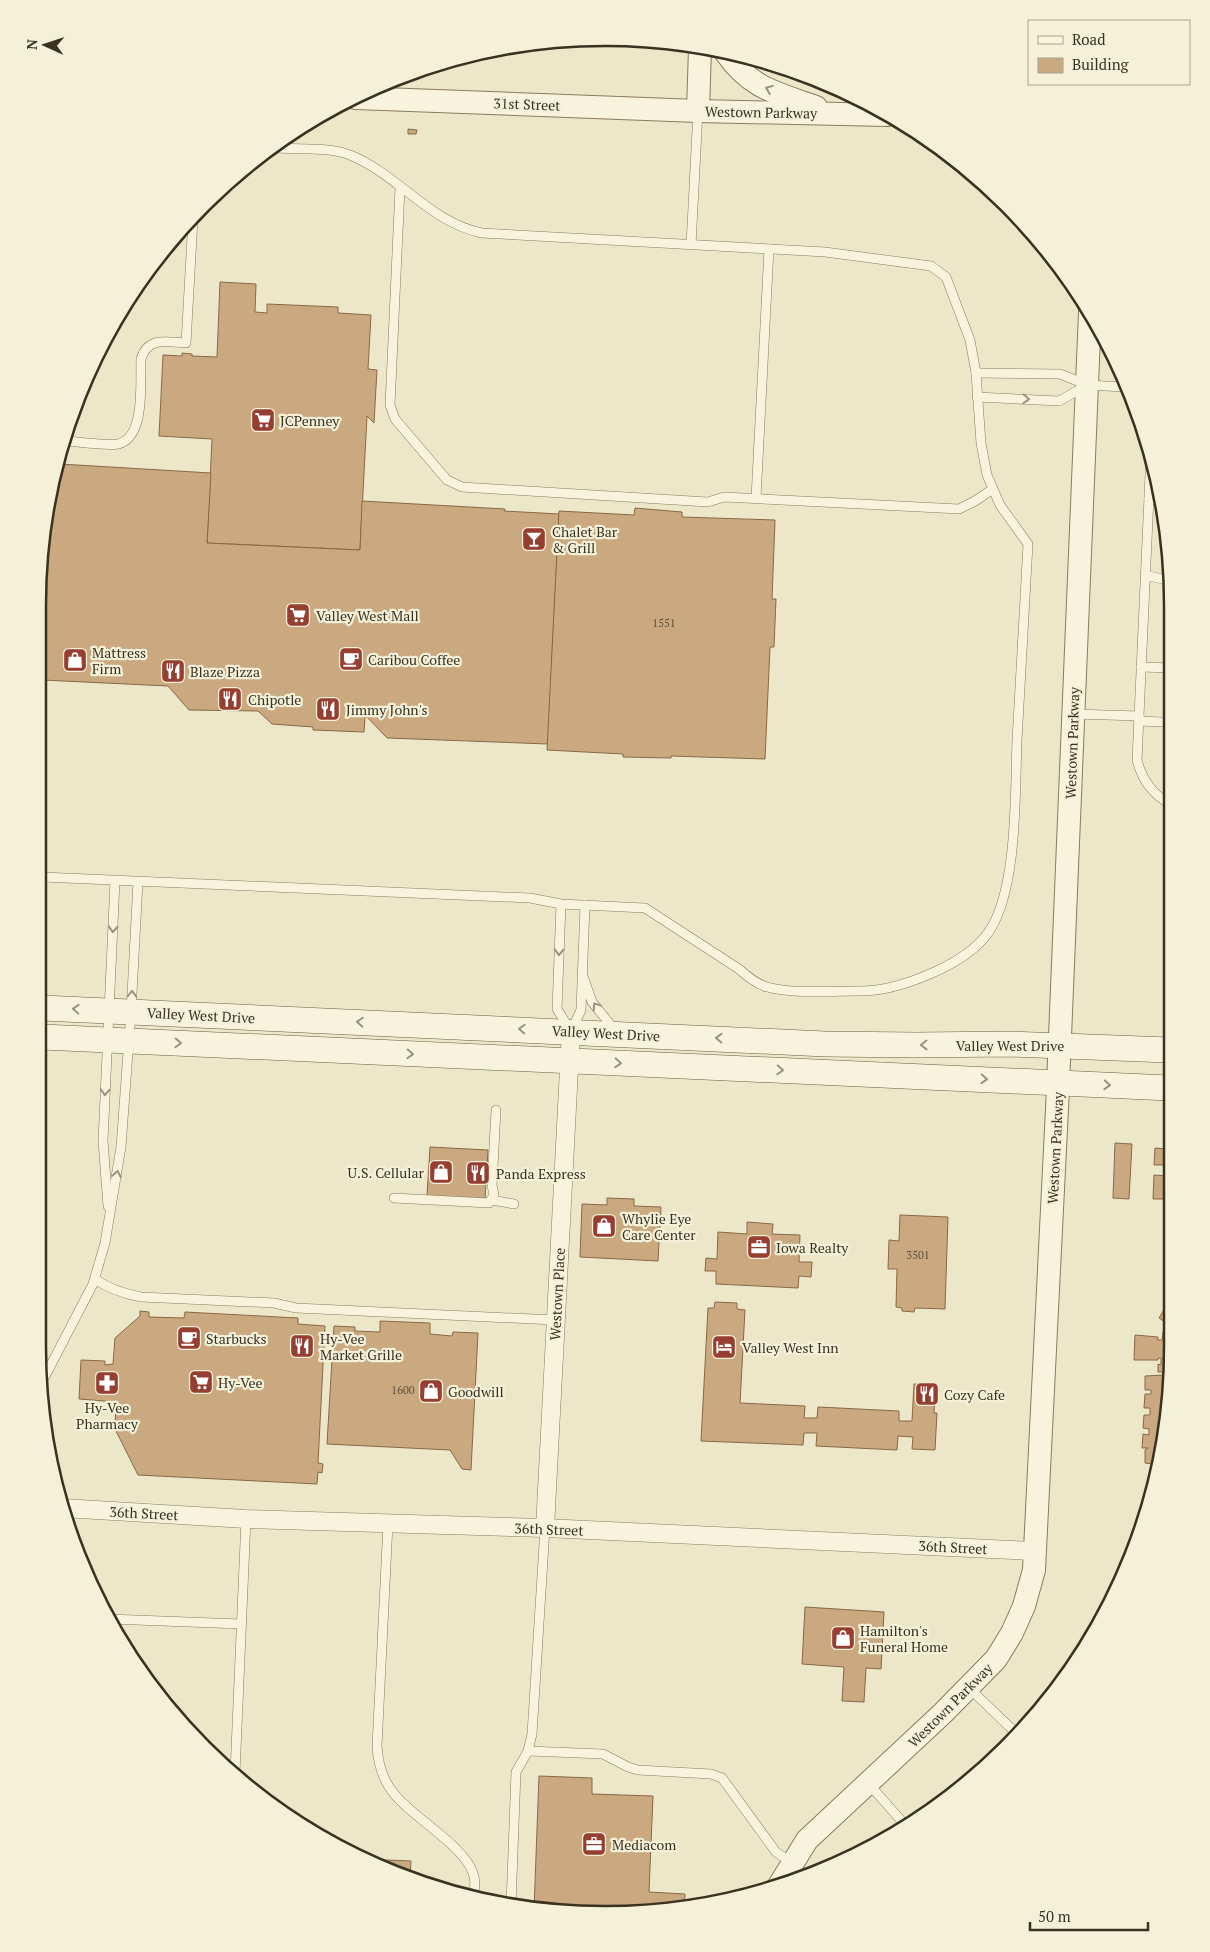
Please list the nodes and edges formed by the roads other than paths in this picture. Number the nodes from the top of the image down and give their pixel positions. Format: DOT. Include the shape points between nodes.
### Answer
graph roads {
  1 [pos="700,55"];
  2 [pos="734,61"];
  3 [pos="370,99"];
  4 [pos="698,111"];
  5 [pos="831,113"];
  6 [pos="872,114"];
  7 [pos="284,148"];
  8 [pos="400,188"];
  9 [pos="192,229"];
  10 [pos="691,245"];
  11 [pos="769,249"];
  12 [pos="1090,327"];
  13 [pos="976,373"];
  14 [pos="1088,385"];
  15 [pos="1119,387"];
  16 [pos="977,397"];
  17 [pos="71,441"];
  18 [pos="1150,481"];
  19 [pos="993,488"];
  20 [pos="756,498"];
  21 [pos="1149,499"];
  22 [pos="1154,499"];
  23 [pos="1146,575"];
  24 [pos="1163,579"];
  25 [pos="1141,667"];
  26 [pos="1164,668"];
  27 [pos="1073,714"];
  28 [pos="1139,719"];
  29 [pos="1162,722"];
  30 [pos="1164,800"];
  31 [pos="46,877"];
  32 [pos="115,880"];
  33 [pos="138,882"];
  34 [pos="561,904"];
  35 [pos="585,905"];
  36 [pos="582,974"];
  37 [pos="46,1008"];
  38 [pos="120,1011"];
  39 [pos="571,1031"];
  40 [pos="617,1033"];
  41 [pos="46,1037"];
  42 [pos="119,1040"];
  43 [pos="1060,1045"];
  44 [pos="1164,1050"];
  45 [pos="569,1061"];
  46 [pos="1058,1082"];
  47 [pos="1164,1088"];
  48 [pos="496,1110"];
  49 [pos="394,1198"];
  50 [pos="492,1200"];
  51 [pos="514,1204"];
  52 [pos="109,1222"];
  53 [pos="95,1279"];
  54 [pos="555,1320"];
  55 [pos="47,1373"];
  56 [pos="70,1508"];
  57 [pos="246,1519"];
  58 [pos="388,1524"];
  59 [pos="544,1528"];
  60 [pos="1034,1551"];
  61 [pos="117,1619"];
  62 [pos="241,1624"];
  63 [pos="969,1688"];
  64 [pos="1012,1729"];
  65 [pos="528,1751"];
  66 [pos="235,1765"];
  67 [pos="868,1783"];
  68 [pos="901,1820"];
  69 [pos="792,1863"];
  70 [pos="784,1876"];
  71 [pos="474,1890"];
  72 [pos="511,1898"];
  1 -- 4 [label="street, Westown Parkway"];
  5 -- 2 [label="street, one-way" via="764,88 747,78"];
  3 -- 4 [label="street, 31st Street"];
  4 -- 5 [label="street, Westown Parkway"];
  4 -- 10 [label="lane"];
  5 -- 6 [label="street, Westown Parkway"];
  7 -- 8 [label="lane" via="349,154 374,166"];
  8 -- 10 [label="lane" via="434,213 468,230 482,233"];
  8 -- 20 [label="lane" via="390,405 396,419 448,480 462,487 708,502 724,497"];
  9 -- 17 [label="lane" via="186,342 161,341 149,345 144,351 138,423 127,440 117,444"];
  10 -- 11 [label="lane"];
  11 -- 13 [label="lane" via="825,252 931,266 946,277 970,340"];
  11 -- 20 [label="lane"];
  12 -- 14 [label="street, Westown Parkway"];
  13 -- 14 [label="lane" via="1060,374"];
  13 -- 16 [label="lane"];
  14 -- 15 [label="lane"];
  16 -- 14 [label="lane, one-way" via="1059,401"];
  14 -- 27 [label="street, Westown Parkway"];
  16 -- 19 [label="lane" via="981,443"];
  18 -- 21 [label="lane"];
  19 -- 20 [label="lane" via="976,502 959,509"];
  19 -- 35 [label="lane" via="1000,505 1028,544 1008,881 989,932 964,956 946,966 883,989 784,989 766,987 750,979 645,908"];
  21 -- 22 [label="lane"];
  21 -- 23 [label="lane"];
  23 -- 24 [label="lane"];
  23 -- 25 [label="lane"];
  25 -- 26 [label="lane"];
  25 -- 28 [label="lane"];
  27 -- 28 [label="lane"];
  27 -- 43 [label="street, Westown Parkway"];
  28 -- 29 [label="lane"];
  28 -- 30 [label="lane" via="1137,748 1140,771 1152,791"];
  31 -- 32 [label="lane"];
  32 -- 33 [label="lane"];
  32 -- 38 [label="lane, one-way"];
  33 -- 34 [label="lane" via="530,898"];
  38 -- 33 [label="lane, one-way"];
  34 -- 35 [label="lane"];
  34 -- 39 [label="lane, one-way" via="557,1009"];
  35 -- 36 [label="lane"];
  36 -- 39 [label="lane" via="580,1010"];
  40 -- 36 [label="lane, one-way" via="592,1002"];
  38 -- 37 [label="main road, Valley West Drive, one-way"];
  39 -- 38 [label="main road, Valley West Drive, one-way"];
  38 -- 42 [label="lane"];
  38 -- 42 [label="lane"];
  39 -- 40 [label="main road, Valley West Drive"];
  39 -- 45 [label="street, Westown Place"];
  43 -- 40 [label="main road, Valley West Drive, one-way" via="834,1044"];
  41 -- 42 [label="main road, Valley West Drive"];
  42 -- 45 [label="main road, Valley West Drive, one-way"];
  52 -- 42 [label="lane, one-way" via="121,1147"];
  42 -- 52 [label="lane, one-way" via="103,1141"];
  43 -- 44 [label="main road, Valley West Drive"];
  43 -- 46 [label="street, Westown Parkway"];
  45 -- 46 [label="main road, Valley West Drive, one-way"];
  45 -- 54 [label="street, Westown Place"];
  46 -- 47 [label="main road, Valley West Drive, one-way"];
  46 -- 60 [label="street, Westown Parkway"];
  48 -- 50 [label="lane"];
  49 -- 50 [label="lane" via="489,1203"];
  50 -- 51 [label="lane"];
  52 -- 53 [label="lane"];
  53 -- 54 [label="lane" via="129,1295 141,1297"];
  53 -- 55 [label="lane"];
  54 -- 59 [label="street, Westown Place"];
  56 -- 57 [label="street, 36th Street"];
  57 -- 58 [label="street, 36th Street"];
  57 -- 62 [label="lane"];
  58 -- 59 [label="street, 36th Street"];
  58 -- 71 [label="lane" via="378,1764 394,1795 471,1867"];
  59 -- 60 [label="street, 36th Street"];
  59 -- 65 [label="lane" via="532,1734"];
  60 -- 63 [label="street, Westown Parkway" via="1034,1570 1012,1633 996,1659"];
  61 -- 62 [label="lane"];
  62 -- 66 [label="lane"];
  63 -- 64 [label="lane"];
  63 -- 67 [label="street, Westown Parkway"];
  65 -- 69 [label="lane" via="602,1754 638,1770 711,1774 722,1778 771,1846"];
  65 -- 72 [label="lane" via="516,1772"];
  67 -- 68 [label="lane"];
  67 -- 69 [label="street, Westown Parkway" via="806,1840"];
  69 -- 70 [label="street, Westown Parkway"];
}
